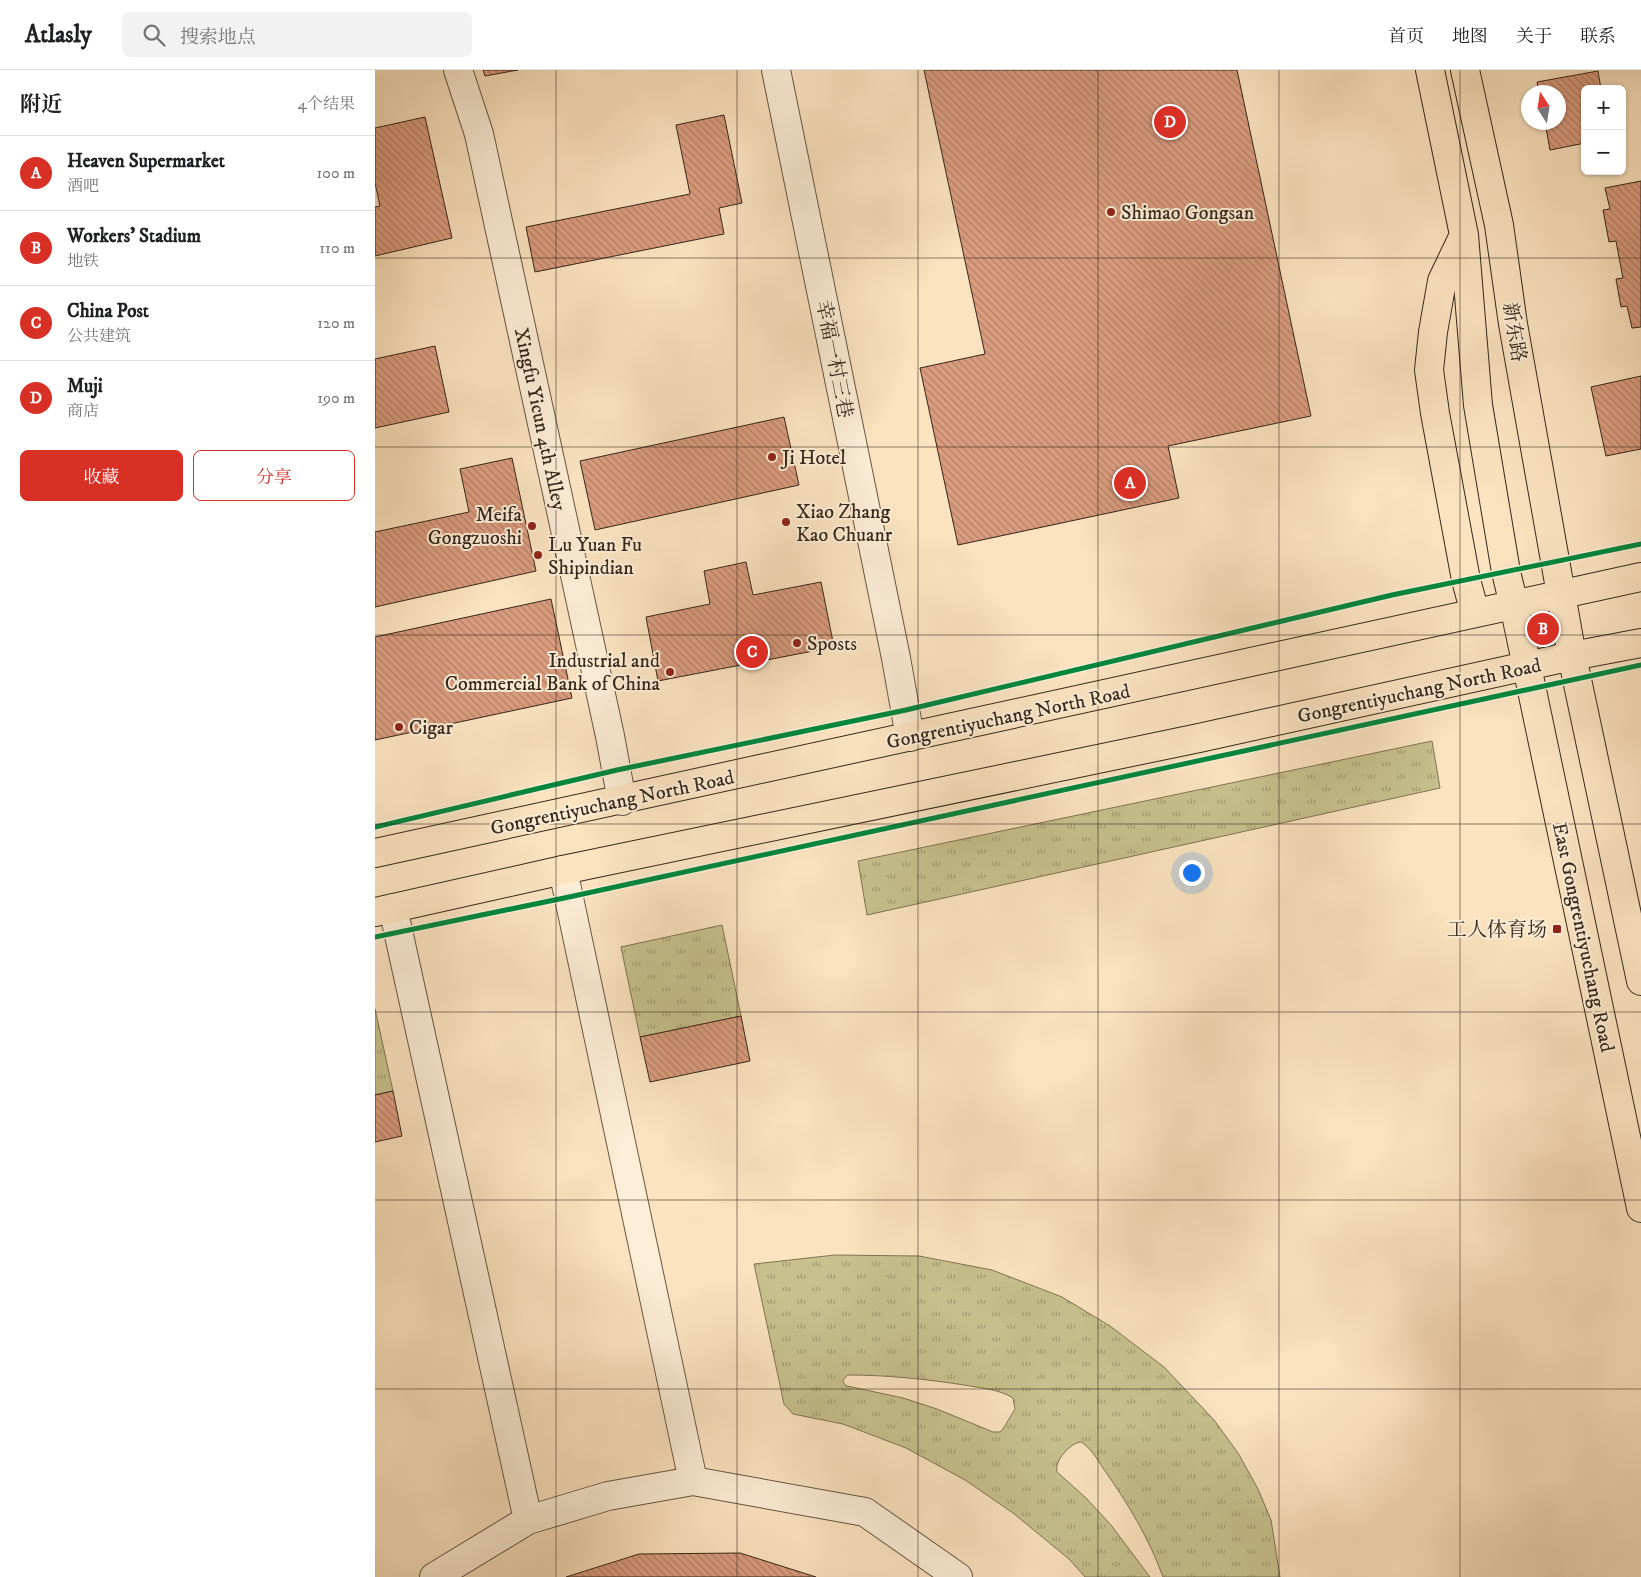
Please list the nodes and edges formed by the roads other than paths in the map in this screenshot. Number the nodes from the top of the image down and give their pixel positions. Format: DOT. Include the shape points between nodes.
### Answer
graph roads {
  1 [pos="458,70"];
  2 [pos="776,70"];
  3 [pos="1430,70"];
  4 [pos="1465,70"];
  5 [pos="1464,235"];
  6 [pos="1641,577"];
  7 [pos="1562,594"];
  8 [pos="1515,605"];
  9 [pos="1475,613"];
  10 [pos="1641,643"];
  11 [pos="1572,656"];
  12 [pos="1527,666"];
  13 [pos="910,737"];
  14 [pos="622,800"];
  15 [pos="375,853"];
  16 [pos="563,870"];
  17 [pos="384,910"];
  18 [pos="1641,981"];
  19 [pos="1641,1208"];
  20 [pos="693,1481"];
  21 [pos="528,1520"];
  22 [pos="434,1577"];
  23 [pos="958,1577"];
  1 -- 14 [label="street, Xingfu Yicun 4th Alley" via="479,134"];
  2 -- 13 [label="street, 幸福一村三巷"];
  3 -- 5 [label="main road, 新东路"];
  4 -- 7 [label="main road, 新东路" via="1499,226 1513,324"];
  5 -- 8 [label="main road, 新东路" via="1478,405 1506,572"];
  5 -- 9 [label="main road" via="1442,280 1429,370 1464,570"];
  6 -- 7 [label="main road, Gongrentiyuchang North Road"];
  7 -- 8 [label="main road, Gongrentiyuchang North Road"];
  7 -- 11 [label="main road, 新东路"];
  8 -- 9 [label="main road, Gongrentiyuchang North Road"];
  8 -- 12 [label="main road, 新东路"];
  9 -- 13 [label="main road, Gongrentiyuchang North Road"];
  10 -- 11 [label="main road, Gongrentiyuchang North Road"];
  11 -- 12 [label="main road, Gongrentiyuchang North Road"];
  11 -- 18 [label="main road, 新东路"];
  12 -- 16 [label="main road, Gongrentiyuchang North Road" via="1199,738"];
  12 -- 19 [label="main road, East Gongrentiyuchang Road"];
  13 -- 14 [label="main road, Gongrentiyuchang North Road"];
  14 -- 15 [label="main road, Gongrentiyuchang North Road"];
  16 -- 17 [label="main road, Gongrentiyuchang North Road"];
  16 -- 20 [label="street"];
  17 -- 21 [label="street"];
  20 -- 21 [label="street" via="608,1496"];
  20 -- 23 [label="street" via="865,1512"];
  21 -- 22 [label="street"];
}
